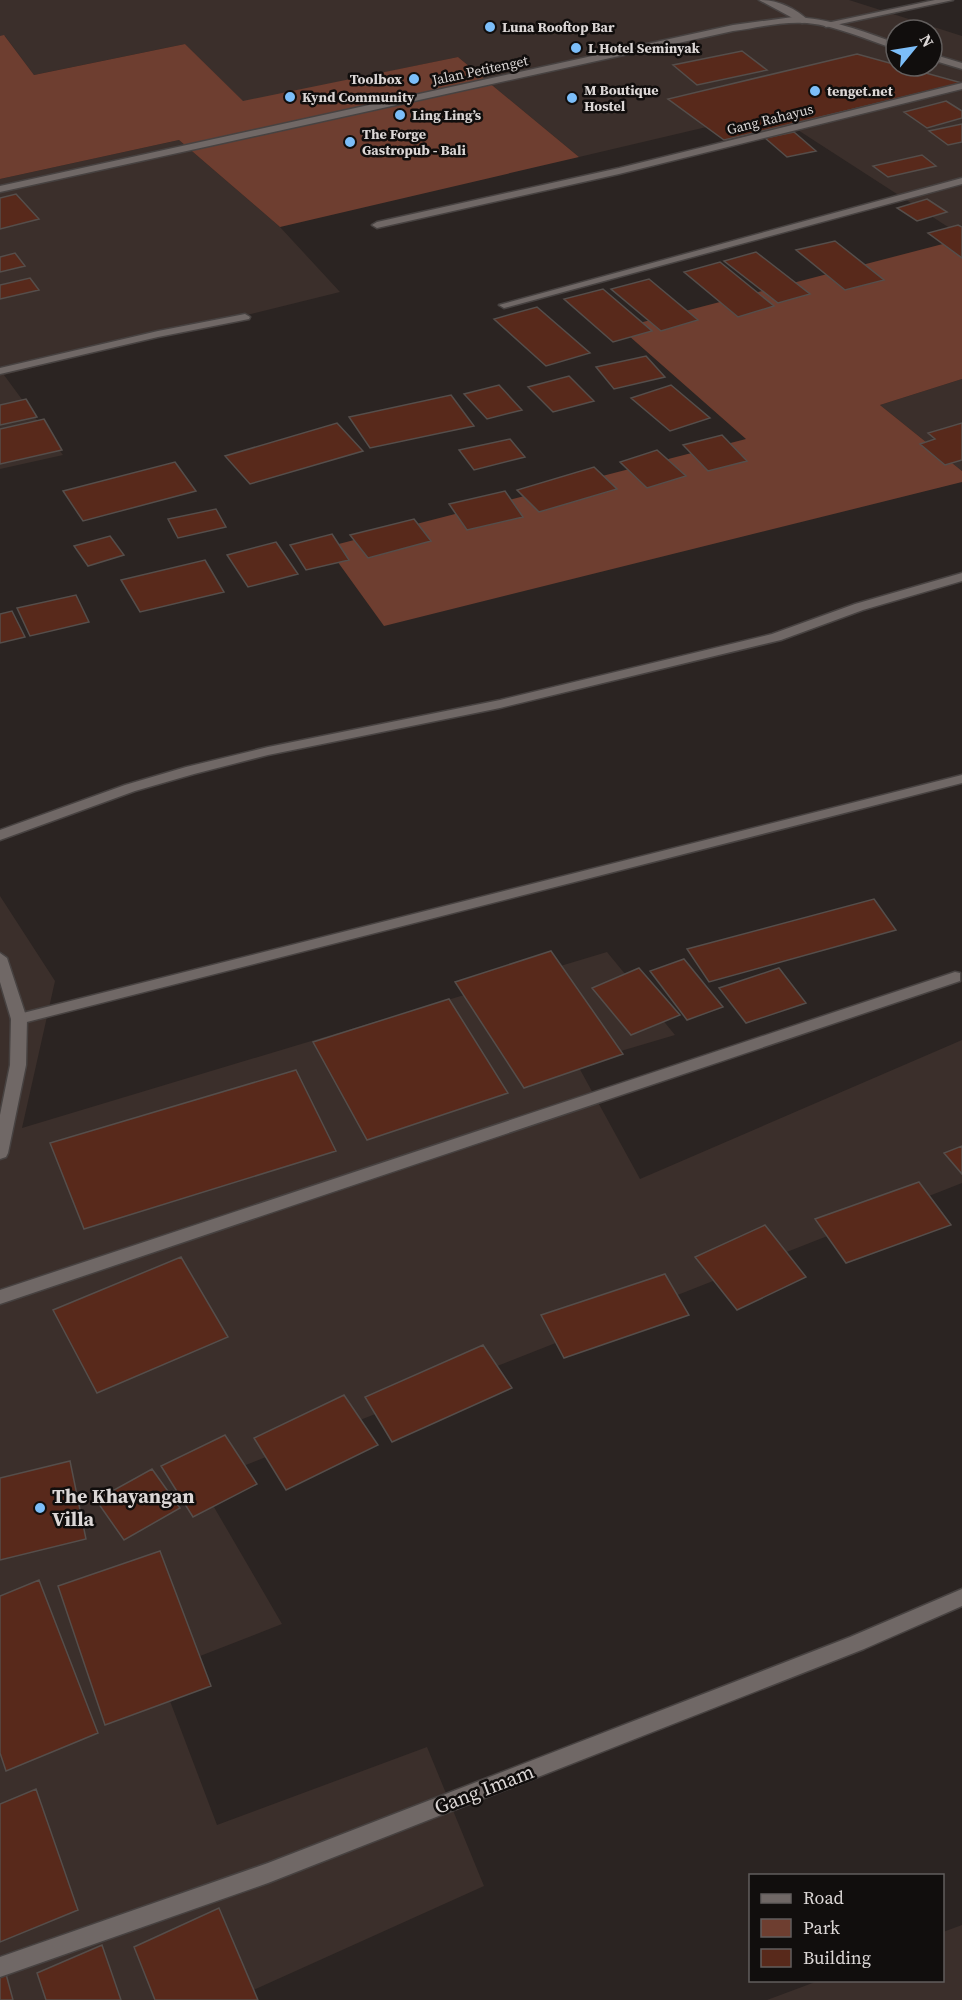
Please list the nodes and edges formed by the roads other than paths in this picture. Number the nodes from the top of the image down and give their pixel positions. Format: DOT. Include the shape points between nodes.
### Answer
graph roads {
  1 [pos="763,0"];
  2 [pos="949,0"];
  3 [pos="805,21"];
  4 [pos="826,24"];
  5 [pos="884,42"];
  6 [pos="944,60"];
  7 [pos="960,65"];
  8 [pos="962,86"];
  9 [pos="962,181"];
  10 [pos="0,189"];
  11 [pos="377,225"];
  12 [pos="504,305"];
  13 [pos="245,317"];
  14 [pos="0,371"];
  15 [pos="962,576"];
  16 [pos="962,779"];
  17 [pos="0,835"];
  18 [pos="0,958"];
  19 [pos="955,977"];
  20 [pos="19,1019"];
  21 [pos="0,1153"];
  22 [pos="0,1297"];
  23 [pos="962,1597"];
  24 [pos="0,1967"];
  1 -- 3 [label="street"];
  2 -- 4 [label="street"];
  3 -- 4 [label="street, Jalan Petitenget"];
  3 -- 10 [label="street, Jalan Petitenget" via="733,28"];
  4 -- 5 [label="street, Jalan Petitenget"];
  6 -- 7 [label="street"];
  8 -- 11 [label="street, Gang Rahayus" via="619,171"];
  9 -- 12 [label="street"];
  13 -- 14 [label="street"];
  15 -- 17 [label="street" via="776,637 500,704 268,751 191,771 130,788"];
  16 -- 20 [label="street"];
  18 -- 20 [label="street"];
  19 -- 22 [label="street"];
  20 -- 21 [label="street" via="18,1065"];
  23 -- 24 [label="street, Gang Imam" via="857,1643 268,1873"];
}
